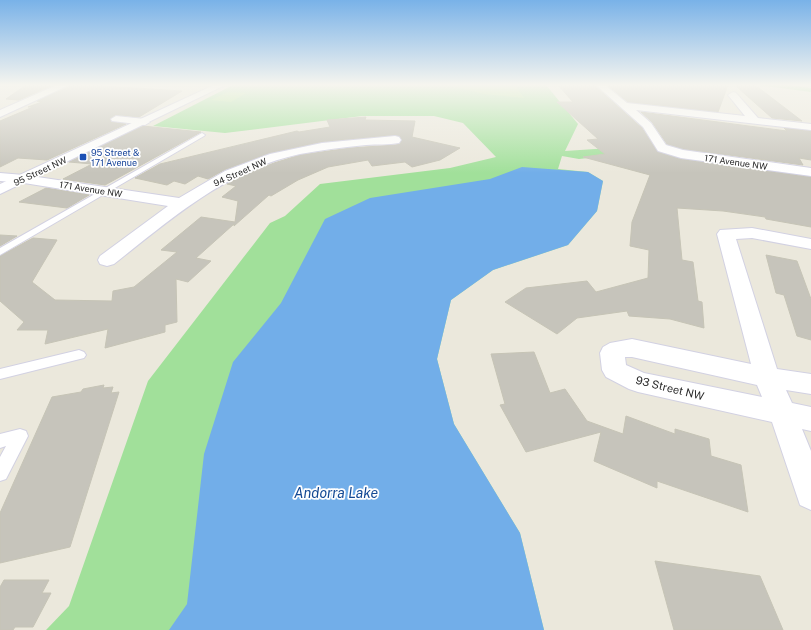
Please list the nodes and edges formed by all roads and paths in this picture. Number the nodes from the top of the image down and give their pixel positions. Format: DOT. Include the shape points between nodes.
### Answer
graph roads {
  1 [pos="161,114"];
  2 [pos="635,114"];
  3 [pos="702,114"];
  4 [pos="749,114"];
  5 [pos="116,119"];
  6 [pos="754,120"];
  7 [pos="145,122"];
  8 [pos="811,127"];
  9 [pos="202,135"];
  10 [pos="395,140"];
  11 [pos="811,172"];
  12 [pos="0,177"];
  13 [pos="24,179"];
  14 [pos="0,190"];
  15 [pos="104,190"];
  16 [pos="182,203"];
  17 [pos="811,244"];
  18 [pos="0,252"];
  19 [pos="107,260"];
  20 [pos="79,355"];
  21 [pos="0,374"];
  22 [pos="767,377"];
  23 [pos="811,384"];
  24 [pos="797,416"];
  25 [pos="0,441"];
  26 [pos="0,473"];
  27 [pos="811,494"];
  1 -- 7 [label="street, 95 Street NW"];
  2 -- 11 [label="street, 171 Avenue NW" via="647,125 662,148 681,154"];
  3 -- 6 [label="street"];
  4 -- 6 [label="street"];
  5 -- 7 [label="street"];
  6 -- 8 [label="street"];
  7 -- 13 [label="street, 95 Street NW"];
  9 -- 15 [label="lane"];
  10 -- 16 [label="street, 94 Street NW" via="330,145 273,158 228,175"];
  12 -- 13 [label="street, 171 Avenue NW"];
  13 -- 14 [label="street, 95 Street NW"];
  13 -- 15 [label="street, 171 Avenue NW"];
  15 -- 16 [label="street, 171 Avenue NW"];
  15 -- 18 [label="lane"];
  16 -- 19 [label="street, 94 Street NW"];
  17 -- 22 [label="street" via="752,233 726,234"];
  20 -- 21 [label="lane"];
  22 -- 23 [label="street, 93 Street NW"];
  22 -- 24 [label="street"];
  22 -- 24 [label="street, 93 Street NW" via="632,348 618,349 612,353 615,370 638,382"];
  24 -- 27 [label="street"];
  25 -- 26 [label="lane" via="20,436"];
}
